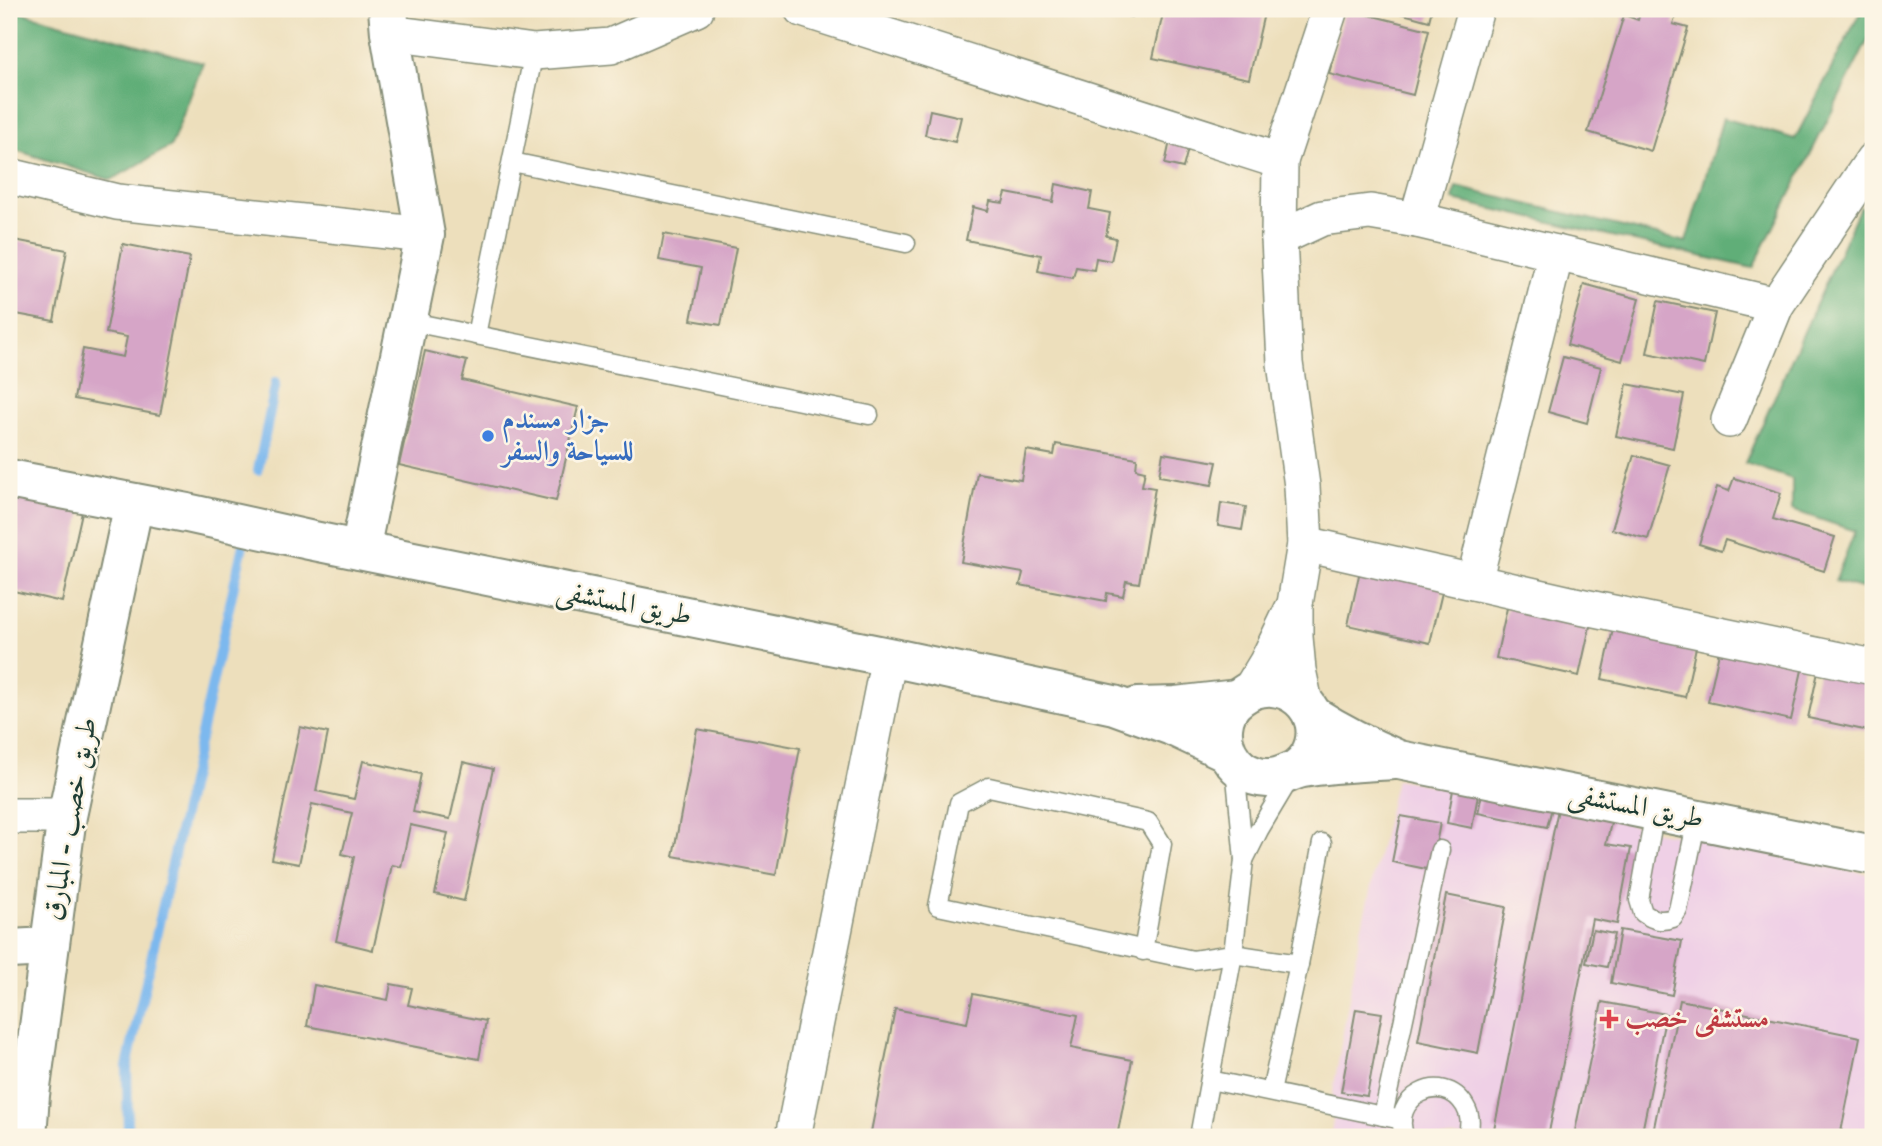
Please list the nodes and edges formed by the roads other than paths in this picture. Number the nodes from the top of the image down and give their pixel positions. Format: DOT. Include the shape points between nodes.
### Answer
graph roads {
  1 [pos="696,9"];
  2 [pos="802,9"];
  3 [pos="1330,9"];
  4 [pos="1476,9"];
  5 [pos="389,21"];
  6 [pos="534,52"];
  7 [pos="1873,160"];
  8 [pos="1280,161"];
  9 [pos="512,162"];
  10 [pos="9,176"];
  11 [pos="1417,220"];
  12 [pos="425,234"];
  13 [pos="1279,238"];
  14 [pos="906,243"];
  15 [pos="1556,253"];
  16 [pos="1776,304"];
  17 [pos="407,321"];
  18 [pos="476,335"];
  19 [pos="869,415"];
  20 [pos="1730,420"];
  21 [pos="9,479"];
  22 [pos="134,503"];
  23 [pos="1305,544"];
  24 [pos="359,550"];
  25 [pos="1474,582"];
  26 [pos="1295,604"];
  27 [pos="889,657"];
  28 [pos="1873,667"];
  29 [pos="1243,694"];
  30 [pos="1114,705"];
  31 [pos="1308,709"];
  32 [pos="1231,758"];
  33 [pos="1399,760"];
  34 [pos="1296,770"];
  35 [pos="1655,811"];
  36 [pos="9,816"];
  37 [pos="67,816"];
  38 [pos="1697,819"];
  39 [pos="1322,843"];
  40 [pos="1440,850"];
  41 [pos="1873,855"];
  42 [pos="1244,860"];
  43 [pos="49,947"];
  44 [pos="9,948"];
  45 [pos="1143,951"];
  46 [pos="1233,954"];
  47 [pos="1299,964"];
  48 [pos="1210,1080"];
  49 [pos="1271,1092"];
  50 [pos="19,1095"];
  51 [pos="1383,1116"];
  52 [pos="1404,1128"];
  53 [pos="27,1137"];
  54 [pos="793,1137"];
  55 [pos="1199,1137"];
  56 [pos="1466,1137"];
  1 -- 6 [label="street" via="611,46"];
  2 -- 8 [label="street"];
  3 -- 8 [label="street"];
  4 -- 11 [label="street"];
  5 -- 6 [label="street"];
  5 -- 12 [label="street"];
  6 -- 9 [label="lane"];
  7 -- 16 [label="street"];
  8 -- 13 [label="street"];
  9 -- 14 [label="lane"];
  9 -- 18 [label="lane"];
  10 -- 12 [label="street" via="117,202"];
  11 -- 13 [label="street" via="1370,212 1322,218"];
  11 -- 15 [label="street"];
  12 -- 17 [label="street"];
  13 -- 23 [label="street" via="1285,363"];
  15 -- 16 [label="street"];
  15 -- 25 [label="street"];
  16 -- 20 [label="street"];
  17 -- 18 [label="lane"];
  17 -- 24 [label="street"];
  18 -- 19 [label="lane"];
  21 -- 22 [label="street, طريق المستشفى"];
  22 -- 24 [label="street, طريق المستشفى"];
  22 -- 37 [label="street, طريق خصب - المبارق"];
  23 -- 25 [label="street"];
  23 -- 26 [label="street"];
  24 -- 27 [label="street, طريق المستشفى"];
  25 -- 28 [label="street"];
  26 -- 29 [label="street" via="1267,662"];
  26 -- 31 [label="street" via="1298,670"];
  27 -- 30 [label="street, طريق المستشفى"];
  27 -- 54 [label="street"];
  29 -- 30 [label="street, طريق المستشفى" via="1176,706"];
  29 -- 31 [label="street" via="1265,686 1279,687 1294,693"];
  29 -- 32 [label="street" via="1228,710 1223,724"];
  30 -- 32 [label="street, طريق المستشفى" via="1172,726"];
  31 -- 33 [label="street, طريق المستشفى" via="1340,733"];
  31 -- 34 [label="street" via="1315,729 1314,744"];
  32 -- 34 [label="street" via="1256,777 1282,777"];
  32 -- 42 [label="lane"];
  33 -- 34 [label="street, طريق المستشفى"];
  33 -- 35 [label="street, طريق المستشفى"];
  34 -- 42 [label="lane"];
  35 -- 38 [label="street, طريق المستشفى"];
  35 -- 38 [label="lane" via="1639,900 1643,913 1653,919 1665,921 1678,910"];
  36 -- 37 [label="street"];
  37 -- 43 [label="street, طريق خصب - المبارق"];
  38 -- 41 [label="street, طريق المستشفى"];
  39 -- 47 [label="lane"];
  40 -- 51 [label="lane"];
  42 -- 46 [label="lane"];
  43 -- 44 [label="street"];
  43 -- 50 [label="street, طريق خصب - المبارق"];
  45 -- 45 [label="lane" via="938,906 959,803 989,787 1148,822 1162,844"];
  45 -- 46 [label="lane" via="1193,960"];
  46 -- 47 [label="lane"];
  46 -- 48 [label="lane"];
  47 -- 49 [label="lane"];
  48 -- 49 [label="lane"];
  48 -- 55 [label="lane"];
  49 -- 51 [label="lane"];
  50 -- 53 [label="street, طريق خصب - المبارق"];
  51 -- 52 [label="lane"];
  52 -- 56 [label="lane" via="1405,1108 1411,1099 1442,1089 1453,1093 1467,1110"];
}
